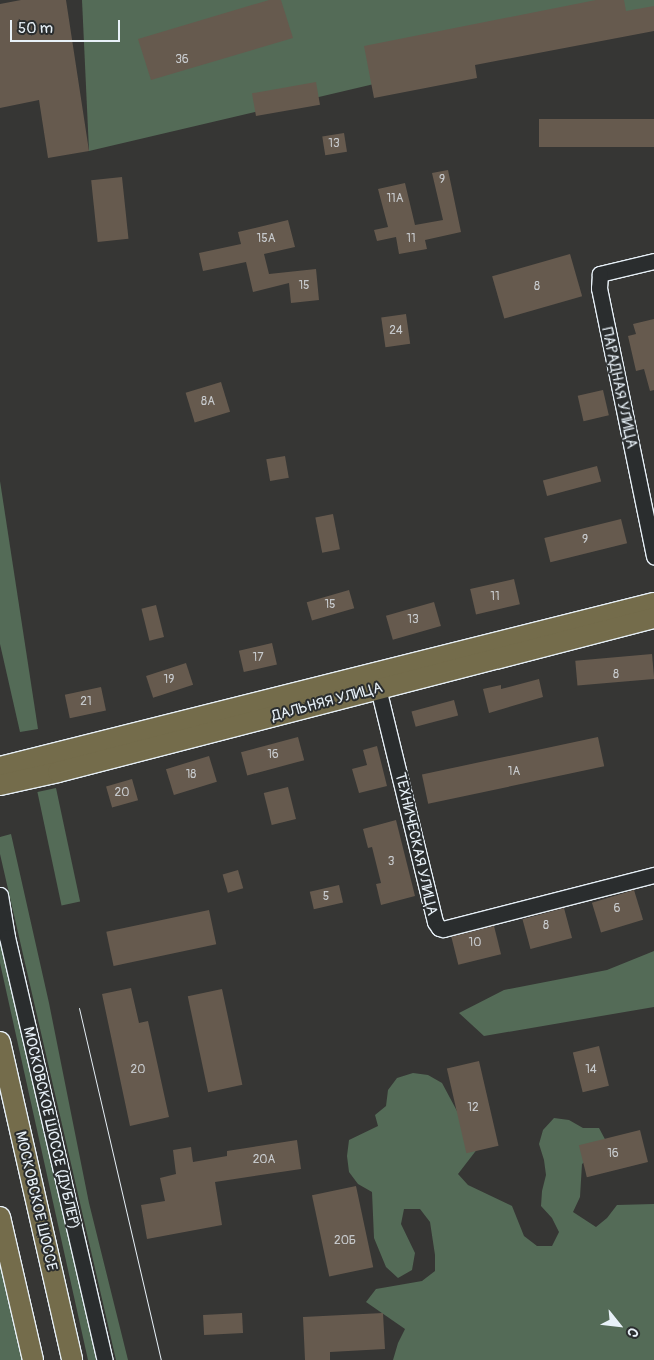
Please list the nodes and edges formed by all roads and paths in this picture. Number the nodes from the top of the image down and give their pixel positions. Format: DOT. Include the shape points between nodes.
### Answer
graph roads {
  1 [pos="654,261"];
  2 [pos="654,556"];
  3 [pos="654,604"];
  4 [pos="654,618"];
  5 [pos="378,688"];
  6 [pos="0,767"];
  7 [pos="0,785"];
  8 [pos="654,875"];
  9 [pos="0,895"];
  10 [pos="4,932"];
  11 [pos="0,1042"];
  12 [pos="0,1217"];
  13 [pos="33,1360"];
  14 [pos="72,1360"];
  15 [pos="105,1360"];
  1 -- 2 [label="street, ПАРАДНАЯ УЛИЦА" via="600,274 598,288"];
  3 -- 6 [label="main road, ДАЛЬНЯЯ УЛИЦА"];
  4 -- 5 [label="main road, ДАЛЬНЯЯ УЛИЦА"];
  5 -- 7 [label="main road, ДАЛЬНЯЯ УЛИЦА"];
  5 -- 8 [label="street, ТЕХНИЧЕСКАЯ УЛИЦА" via="434,922 439,928"];
  9 -- 10 [label="street, МОСКОВСКОЕ ШОССЕ (ДУБЛЕР)"];
  10 -- 15 [label="street, МОСКОВСКОЕ ШОССЕ (ДУБЛЕР)"];
  11 -- 14 [label="main road, МОСКОВСКОЕ ШОССЕ"];
  12 -- 13 [label="main road"];
}
